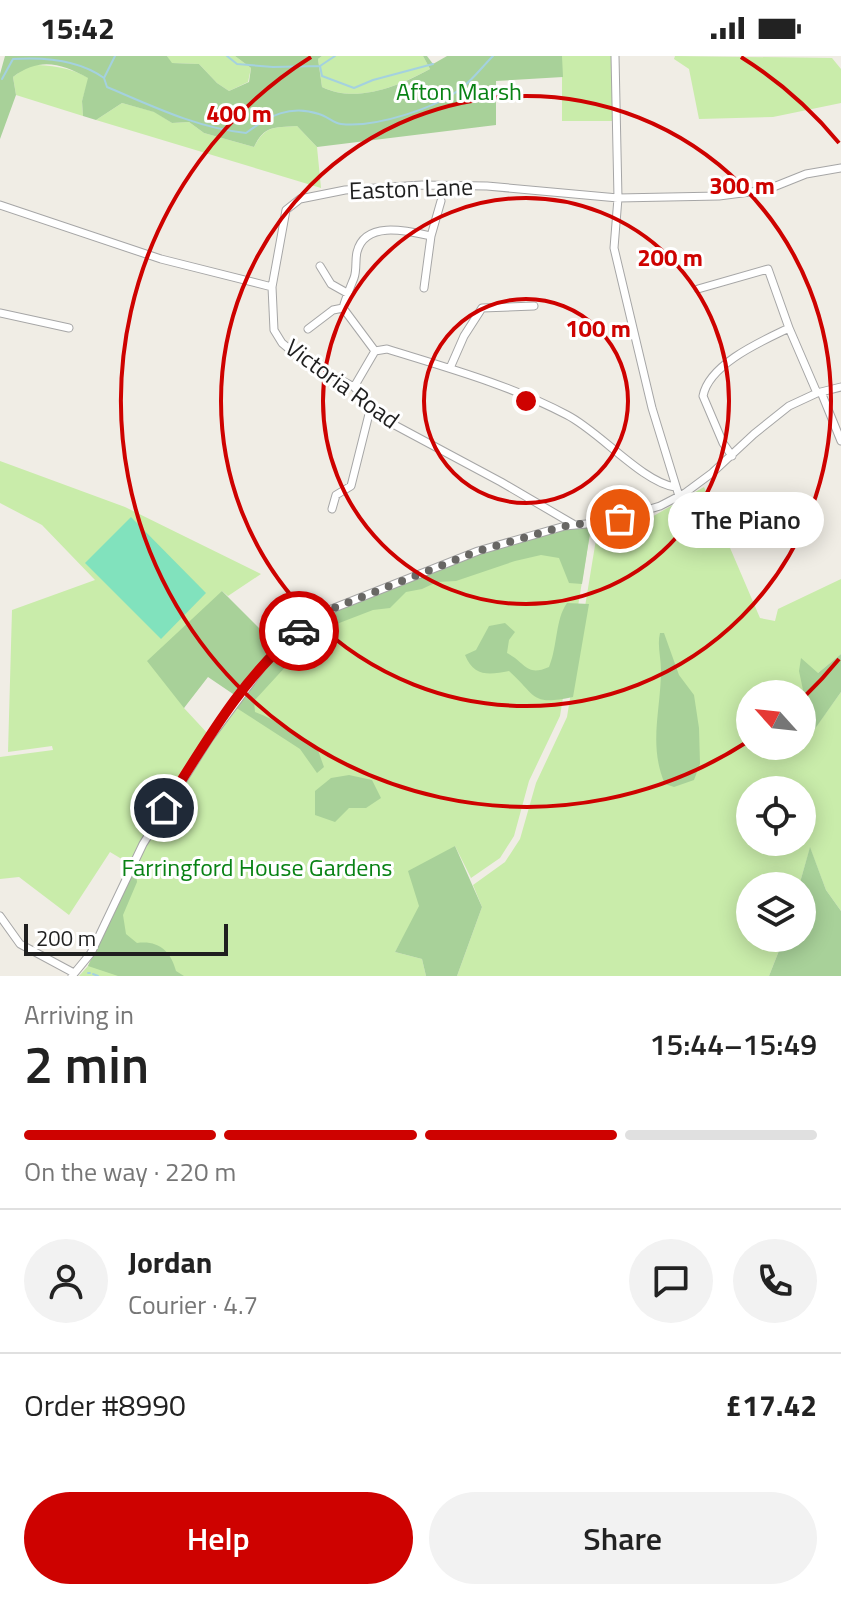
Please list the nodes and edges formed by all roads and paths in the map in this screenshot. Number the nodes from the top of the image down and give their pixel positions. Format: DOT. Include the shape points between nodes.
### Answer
graph roads {
  1 [pos="615,56"];
  2 [pos="841,168"];
  3 [pos="618,198"];
  4 [pos="441,201"];
  5 [pos="0,205"];
  6 [pos="431,236"];
  7 [pos="320,266"];
  8 [pos="272,287"];
  9 [pos="424,288"];
  10 [pos="698,289"];
  11 [pos="347,293"];
  12 [pos="534,306"];
  13 [pos="343,308"];
  14 [pos="0,313"];
  15 [pos="69,328"];
  16 [pos="789,328"];
  17 [pos="308,329"];
  18 [pos="375,351"];
  19 [pos="450,368"];
  20 [pos="354,387"];
  21 [pos="841,387"];
  22 [pos="819,392"];
  23 [pos="371,406"];
  24 [pos="841,441"];
  25 [pos="732,456"];
  26 [pos="675,487"];
  27 [pos="326,490"];
  28 [pos="336,495"];
  29 [pos="679,496"];
  30 [pos="332,509"];
  31 [pos="573,524"];
  32 [pos="0,916"];
  33 [pos="73,975"];
  1 -- 3 [label="street"];
  2 -- 3 [label="street, Easton Lane" via="806,174 766,190"];
  3 -- 8 [label="street, Easton Lane" via="422,185 300,199 286,210"];
  3 -- 26 [label="street" via="614,248"];
  4 -- 6 [label="street"];
  5 -- 8 [label="street" via="161,259"];
  6 -- 9 [label="street"];
  6 -- 11 [label="street" via="386,231 363,239"];
  7 -- 11 [label="street" via="331,284"];
  8 -- 20 [label="street, Victoria Road" via="274,330 282,343"];
  10 -- 16 [label="street" via="768,269"];
  11 -- 13 [label="street"];
  12 -- 19 [label="street" via="482,308"];
  13 -- 17 [label="street"];
  13 -- 18 [label="street"];
  14 -- 15 [label="street"];
  16 -- 22 [label="street"];
  16 -- 25 [label="street" via="745,350 705,388 703,396"];
  18 -- 19 [label="street" via="387,349"];
  18 -- 20 [label="street"];
  19 -- 26 [label="street" via="572,417 651,476"];
  20 -- 23 [label="street, Victoria Road"];
  21 -- 22 [label="street"];
  22 -- 24 [label="street"];
  22 -- 25 [label="street" via="776,415"];
  23 -- 28 [label="street" via="351,486"];
  23 -- 31 [label="street, Victoria Road" via="389,422"];
  25 -- 29 [label="street"];
  26 -- 29 [label="street"];
  27 -- 28 [label="street"];
  28 -- 30 [label="street"];
  29 -- 31 [label="street" via="636,515"];
  31 -- 33 [label="street" via="478,551 366,594 329,610 287,640 172,795 91,953"];
  32 -- 33 [label="street" via="20,944"];
}
